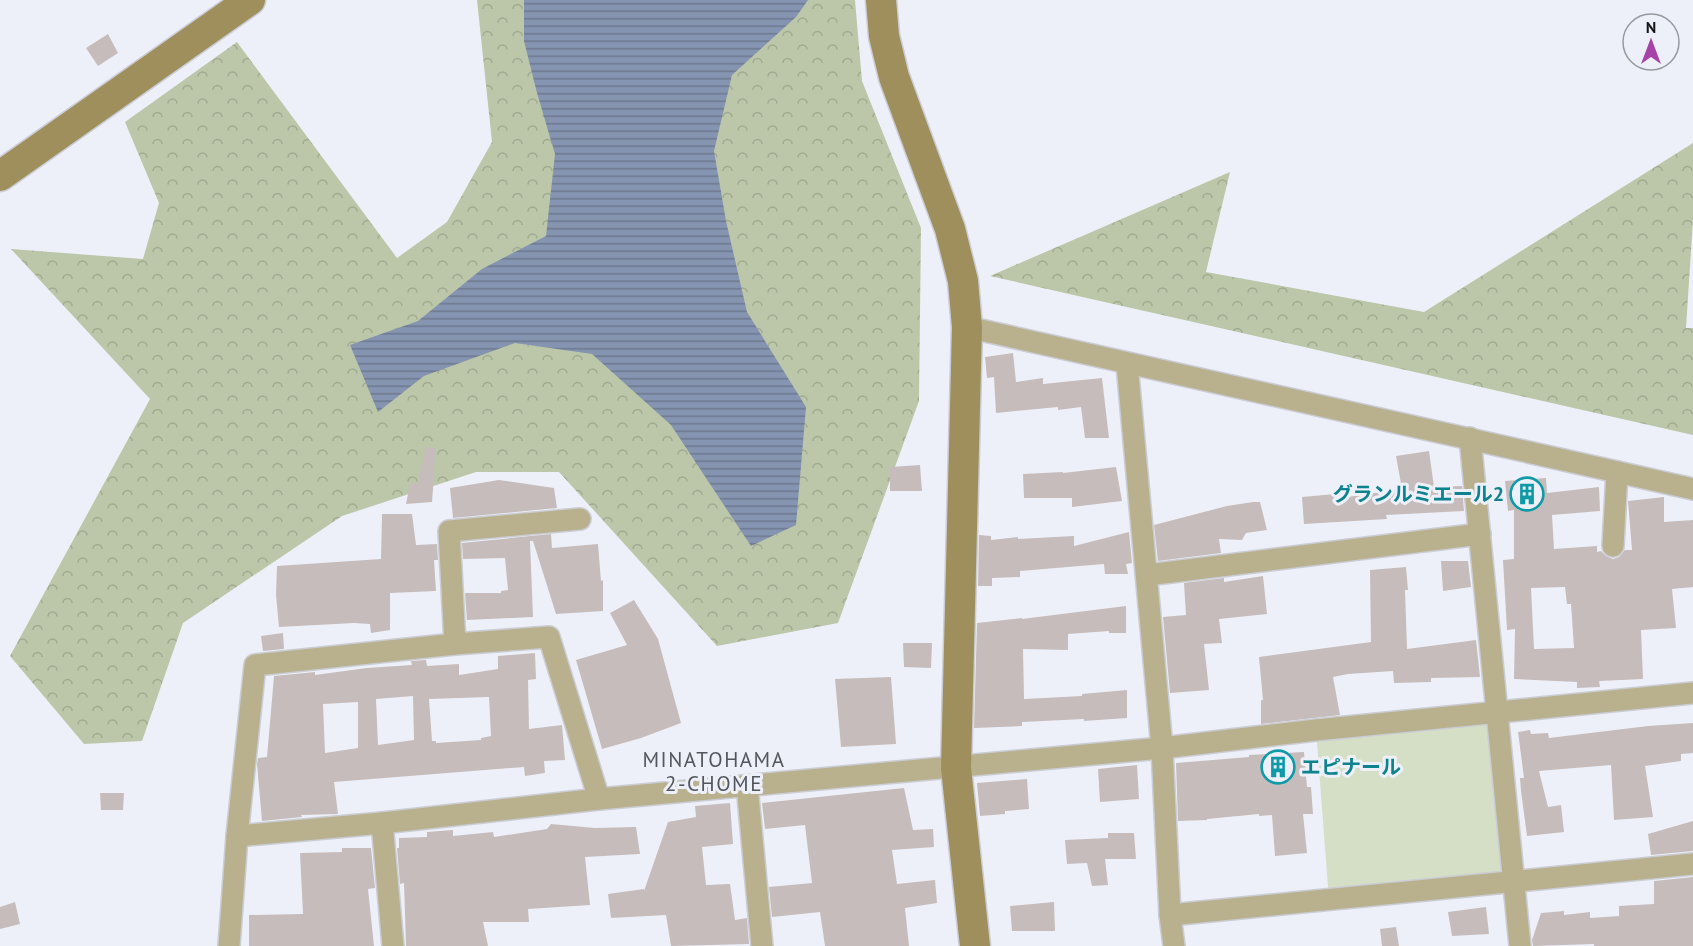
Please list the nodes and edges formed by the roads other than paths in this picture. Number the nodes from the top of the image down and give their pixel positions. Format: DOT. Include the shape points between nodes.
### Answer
graph roads {
  1 [pos="250,0"];
  2 [pos="881,0"];
  3 [pos="0,177"];
  4 [pos="967,327"];
  5 [pos="1127,364"];
  6 [pos="1470,438"];
  7 [pos="1617,472"];
  8 [pos="1693,489"];
  9 [pos="580,519"];
  10 [pos="1480,534"];
  11 [pos="1613,546"];
  12 [pos="1147,575"];
  13 [pos="455,644"];
  14 [pos="1693,693"];
  15 [pos="1497,712"];
  16 [pos="1162,748"];
  17 [pos="956,768"];
  18 [pos="747,785"];
  19 [pos="599,799"];
  20 [pos="382,823"];
  21 [pos="237,836"];
  22 [pos="1693,864"];
  23 [pos="1514,882"];
  24 [pos="1170,915"];
  25 [pos="229,946"];
  26 [pos="393,946"];
  27 [pos="762,946"];
  28 [pos="975,946"];
  29 [pos="1174,946"];
  30 [pos="1520,946"];
  1 -- 3 [label="street"];
  2 -- 4 [label="street" via="884,36 894,76 950,229 963,281"];
  4 -- 5 [label="street"];
  4 -- 17 [label="street"];
  5 -- 6 [label="street"];
  5 -- 12 [label="street"];
  6 -- 7 [label="street"];
  6 -- 10 [label="street"];
  7 -- 8 [label="street"];
  7 -- 11 [label="street"];
  9 -- 13 [label="street" via="449,531"];
  10 -- 12 [label="street"];
  10 -- 15 [label="street"];
  12 -- 16 [label="street"];
  13 -- 19 [label="street" via="549,638"];
  13 -- 21 [label="street" via="255,665"];
  14 -- 15 [label="street"];
  15 -- 16 [label="street"];
  15 -- 23 [label="street"];
  16 -- 17 [label="street"];
  16 -- 24 [label="street"];
  17 -- 18 [label="street"];
  17 -- 28 [label="street"];
  18 -- 19 [label="street"];
  18 -- 27 [label="street"];
  19 -- 20 [label="street"];
  20 -- 21 [label="street"];
  20 -- 26 [label="street"];
  21 -- 25 [label="street"];
  22 -- 23 [label="street"];
  23 -- 24 [label="street"];
  23 -- 30 [label="street"];
  24 -- 29 [label="street"];
}
